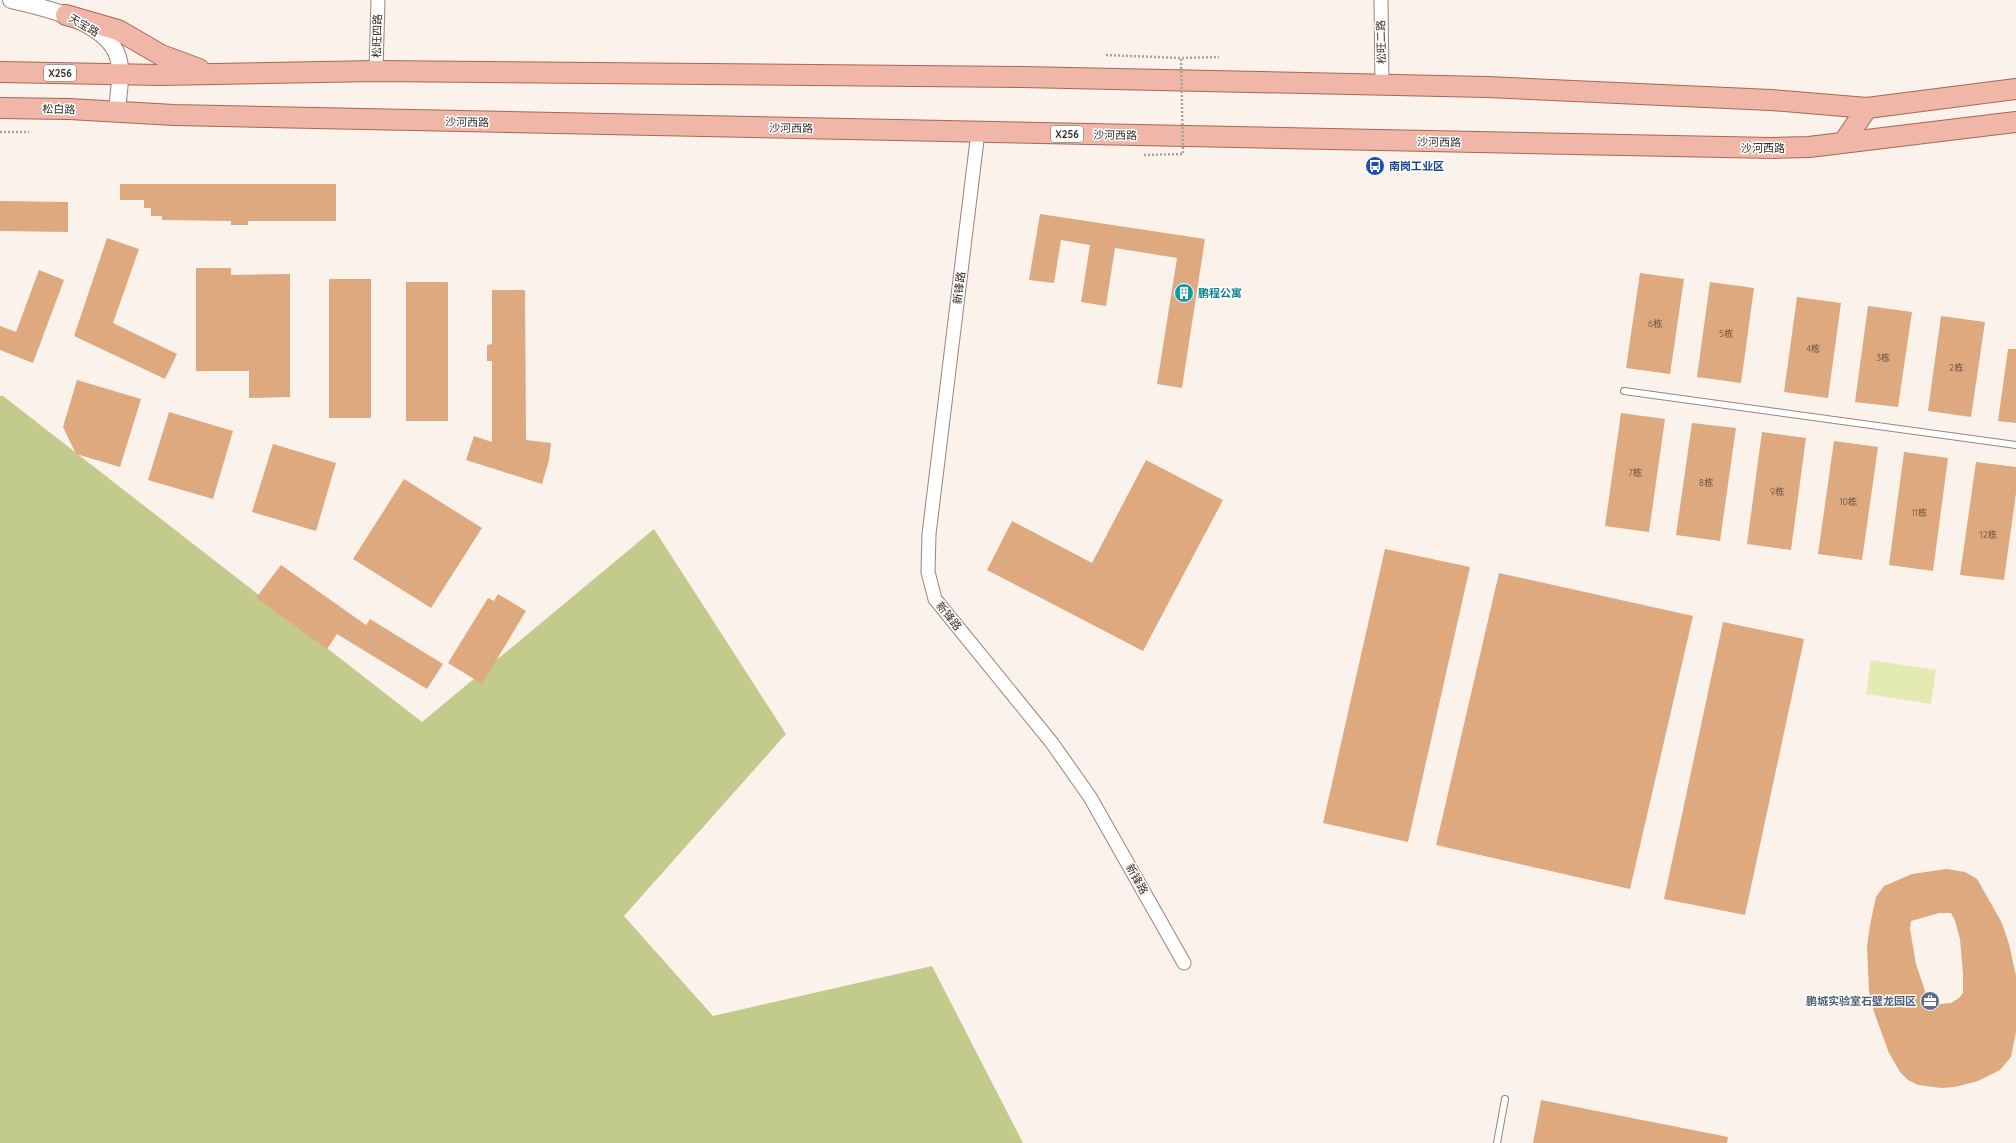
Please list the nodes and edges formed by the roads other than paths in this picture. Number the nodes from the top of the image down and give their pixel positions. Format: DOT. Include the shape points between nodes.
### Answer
graph roads {
  1 [pos="11,0"];
  2 [pos="378,0"];
  3 [pos="1381,0"];
  4 [pos="66,15"];
  5 [pos="376,71"];
  6 [pos="0,72"];
  7 [pos="120,74"];
  8 [pos="221,74"];
  9 [pos="1382,85"];
  10 [pos="2016,89"];
  11 [pos="0,108"];
  12 [pos="1867,108"];
  13 [pos="117,111"];
  14 [pos="2016,122"];
  15 [pos="978,132"];
  16 [pos="1843,143"];
  17 [pos="1624,391"];
  18 [pos="2016,445"];
  19 [pos="1184,963"];
  20 [pos="1505,1099"];
  21 [pos="1497,1143"];
  1 -- 4 [label="street, 天宝路"];
  2 -- 5 [label="street, 松旺四路"];
  3 -- 9 [label="street, 松旺二路"];
  4 -- 7 [label="street, 天宝路" via="103,36 118,56"];
  4 -- 8 [label="main road" via="103,24 160,55 182,64"];
  5 -- 8 [label="main road, X256"];
  5 -- 9 [label="main road, X256" via="1022,77"];
  6 -- 7 [label="main road, X256"];
  7 -- 8 [label="main road, X256"];
  7 -- 13 [label="street, 天宝路"];
  9 -- 12 [label="main road, X256" via="1494,87 1771,100"];
  10 -- 12 [label="main road, X256"];
  11 -- 13 [label="main road, 松白路 / X256"];
  12 -- 16 [label="main road"];
  13 -- 15 [label="main road, 沙河西路 / X256" via="174,116"];
  14 -- 16 [label="main road, 沙河西路 / X256"];
  15 -- 16 [label="main road, 沙河西路 / X256" via="1772,148"];
  15 -- 19 [label="street, 新锋路" via="929,534 928,572 935,599 1052,743 1090,797"];
  17 -- 18 [label="lane"];
  20 -- 21 [label="lane"];
}
